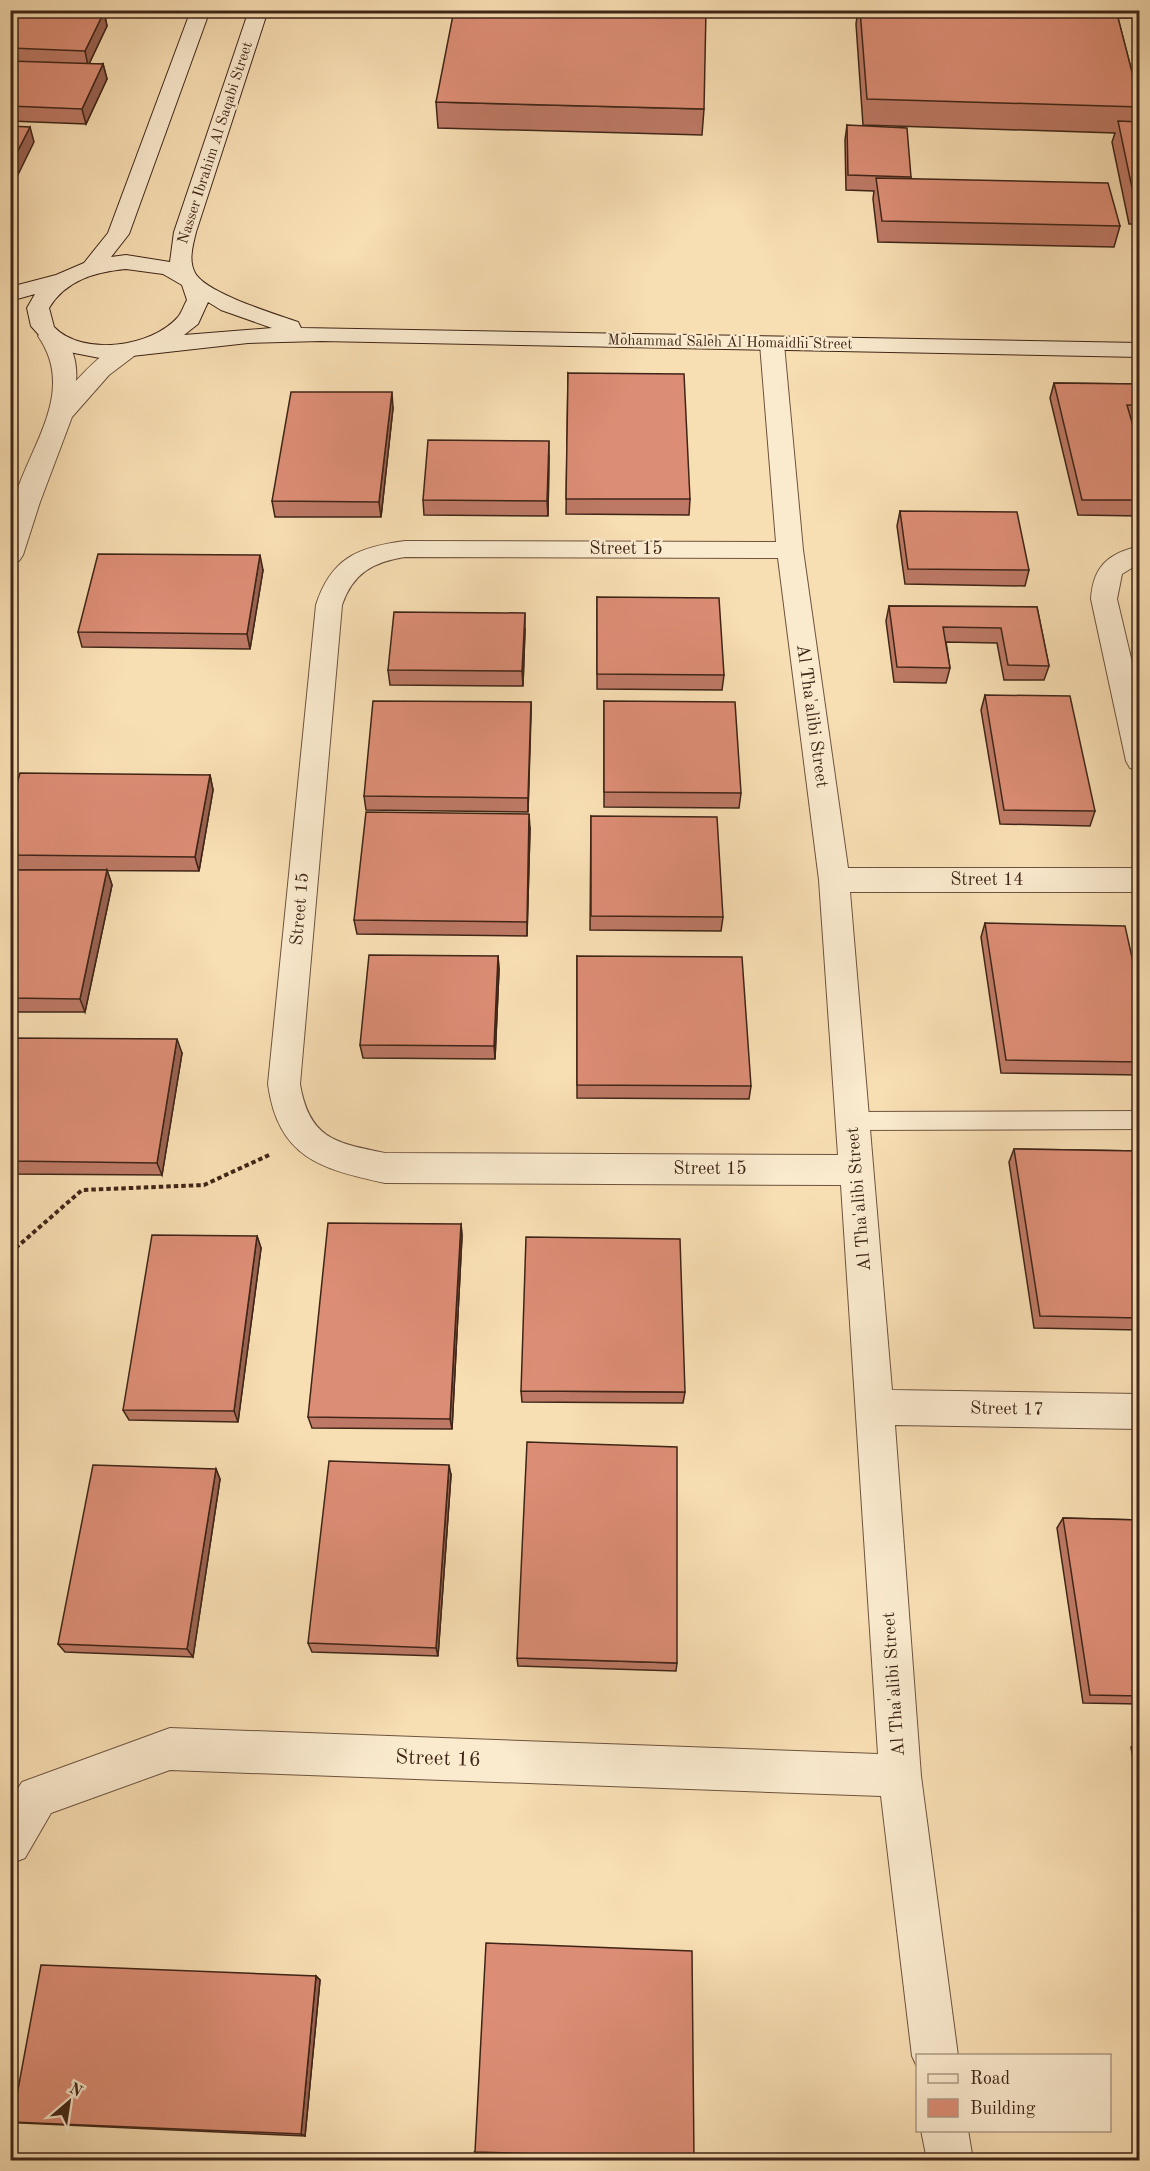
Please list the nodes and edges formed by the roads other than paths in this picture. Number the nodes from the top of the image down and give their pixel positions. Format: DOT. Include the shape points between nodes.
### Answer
graph roads {
  1 [pos="201,10"];
  2 [pos="259,10"];
  3 [pos="92,267"];
  4 [pos="62,280"];
  5 [pos="189,280"];
  6 [pos="10,294"];
  7 [pos="38,329"];
  8 [pos="321,334"];
  9 [pos="772,344"];
  10 [pos="138,348"];
  11 [pos="1140,350"];
  12 [pos="61,415"];
  13 [pos="19,502"];
  14 [pos="790,550"];
  15 [pos="1140,554"];
  16 [pos="10,555"];
  17 [pos="1140,761"];
  18 [pos="834,880"];
  19 [pos="1140,880"];
  20 [pos="1140,1120"];
  21 [pos="852,1121"];
  22 [pos="856,1170"];
  23 [pos="875,1407"];
  24 [pos="1140,1412"];
  25 [pos="900,1776"];
  26 [pos="10,1843"];
  27 [pos="935,2054"];
  28 [pos="944,2132"];
  29 [pos="950,2160"];
  1 -- 3 [label="street" via="118,234"];
  2 -- 5 [label="street, Nasser Ibrahim Al Saqabi Street" via="185,232 180,259"];
  3 -- 4 [label="street"];
  3 -- 5 [label="street, Mohammad Saleh Al Homaidhi Street" via="143,262 167,267"];
  4 -- 6 [label="street"];
  4 -- 7 [label="street" via="51,288 39,308"];
  5 -- 8 [label="street, Mohammad Saleh Al Homaidhi Street" via="246,312"];
  5 -- 10 [label="street, Nasser Ibrahim Al Saqabi Street" via="199,303 188,323 164,340"];
  7 -- 10 [label="street, Mohammad Saleh Al Homaidhi Street" via="62,343 93,351"];
  7 -- 12 [label="street" via="59,348 66,367"];
  8 -- 9 [label="street, Mohammad Saleh Al Homaidhi Street"];
  8 -- 10 [label="street, Mohammad Saleh Al Homaidhi Street" via="238,337"];
  9 -- 11 [label="street, Mohammad Saleh Al Homaidhi Street"];
  9 -- 14 [label="street, Al Tha'alibi Street"];
  10 -- 12 [label="street" via="112,359"];
  12 -- 13 [label="street"];
  13 -- 16 [label="street"];
  14 -- 18 [label="street, Al Tha'alibi Street"];
  14 -- 22 [label="street, Street 15" via="405,549 364,558 343,572 329,606 285,1106 305,1139 348,1161 385,1168"];
  15 -- 17 [label="street" via="1123,558 1107,572 1104,599"];
  18 -- 19 [label="street, Street 14"];
  18 -- 21 [label="street, Al Tha'alibi Street"];
  20 -- 21 [label="lane"];
  21 -- 22 [label="street, Al Tha'alibi Street"];
  22 -- 23 [label="street, Al Tha'alibi Street"];
  23 -- 24 [label="street, Street 17"];
  23 -- 25 [label="street, Al Tha'alibi Street"];
  25 -- 26 [label="street, Street 16" via="170,1749 37,1797"];
  25 -- 27 [label="street, Al Tha'alibi Street"];
  28 -- 29 [label="street"];
}
